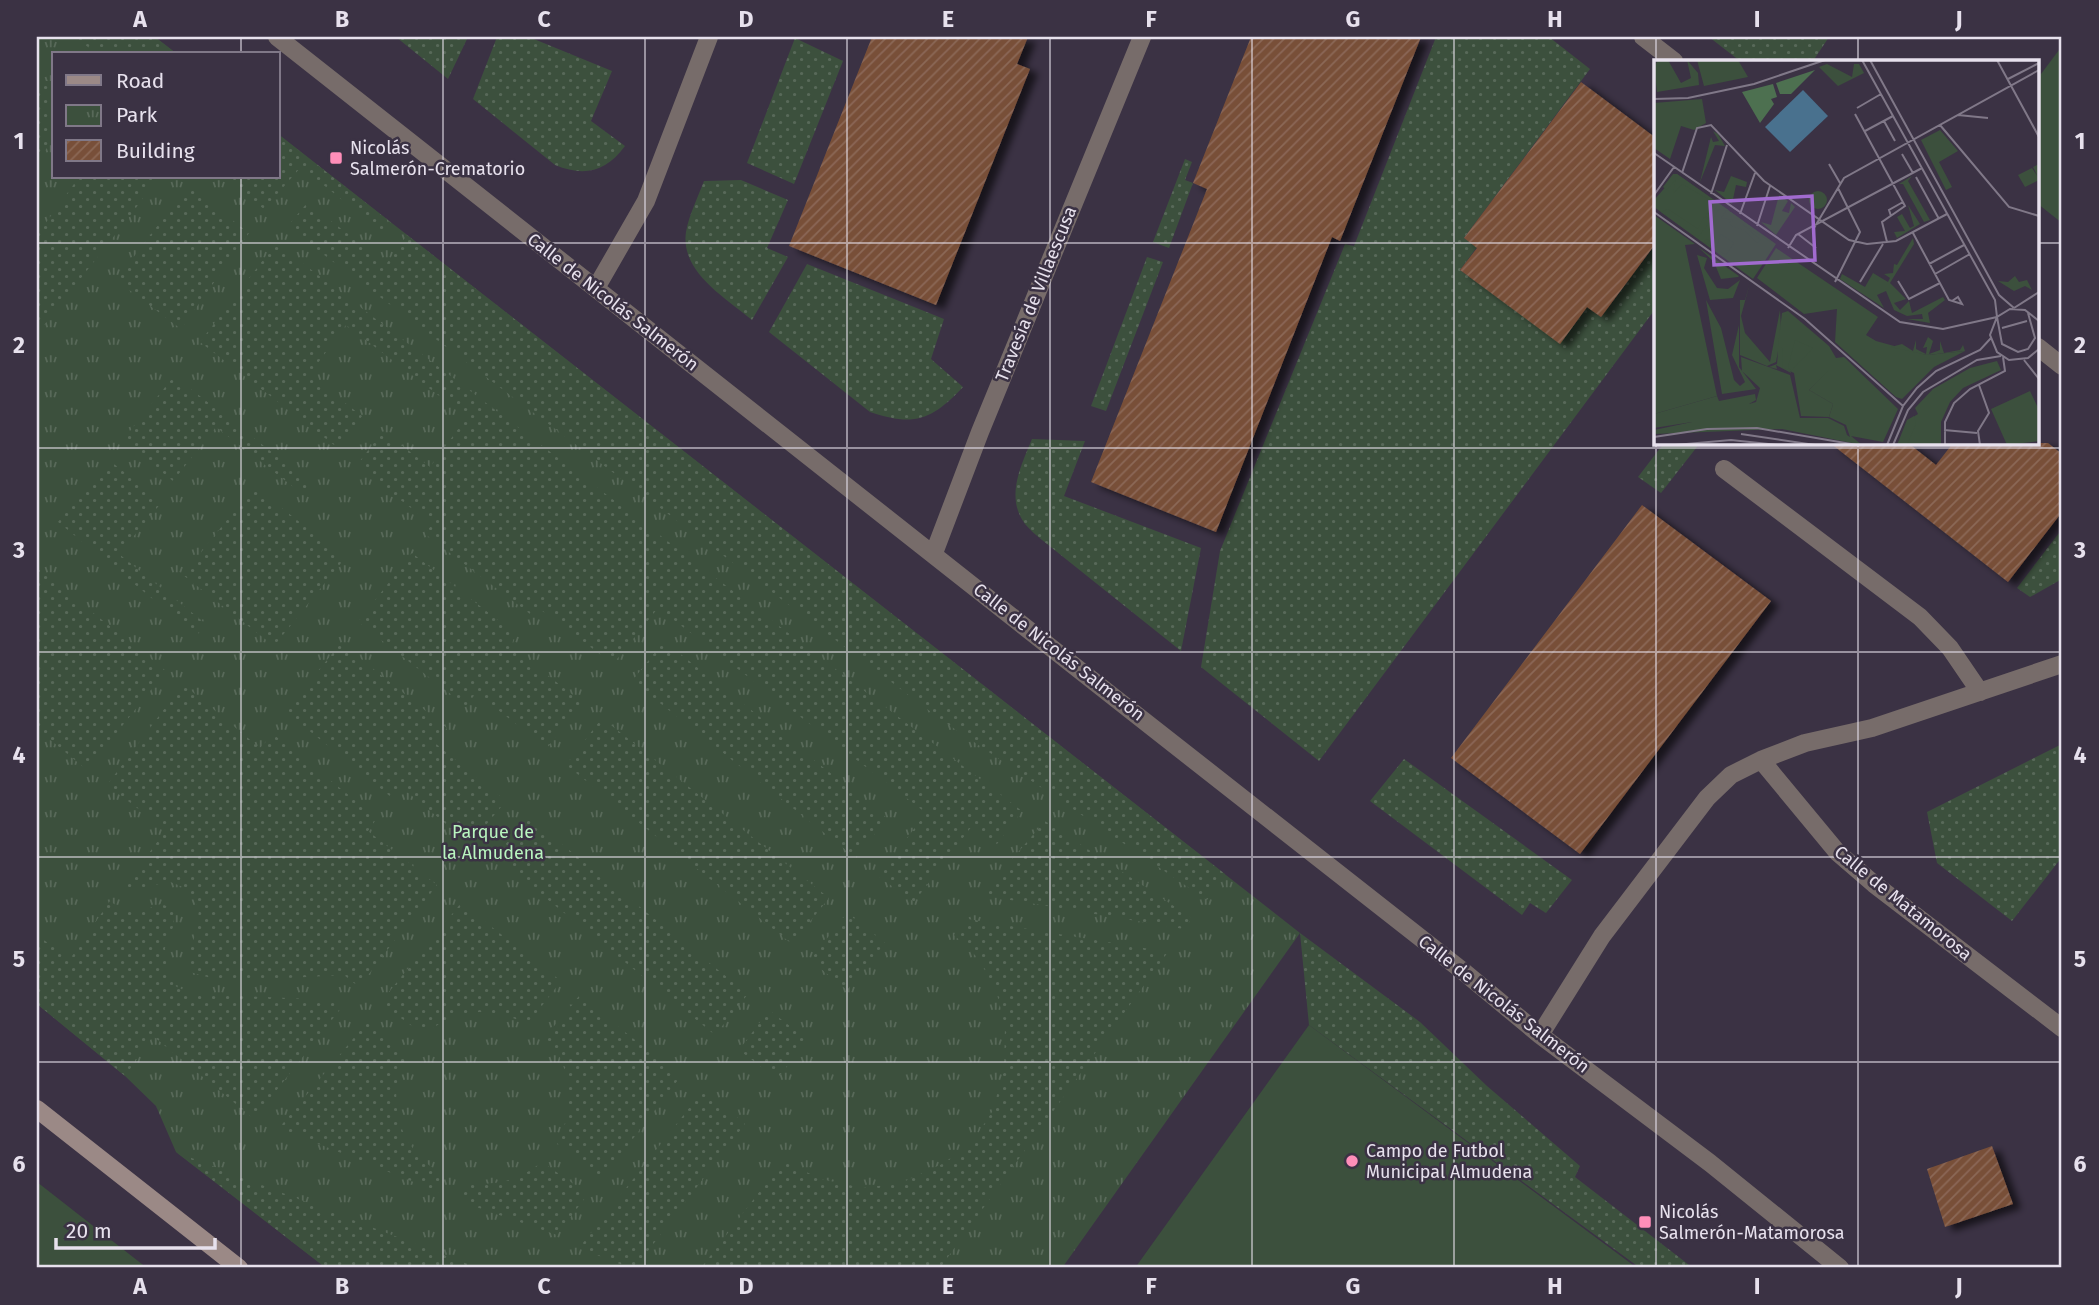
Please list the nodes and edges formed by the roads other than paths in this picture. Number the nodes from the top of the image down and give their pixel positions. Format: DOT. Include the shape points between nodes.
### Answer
graph roads {
  1 [pos="277,37"];
  2 [pos="709,37"];
  3 [pos="1142,37"];
  4 [pos="1643,37"];
  5 [pos="1673,60"];
  6 [pos="596,288"];
  7 [pos="2039,348"];
  8 [pos="2062,366"];
  9 [pos="1724,468"];
  10 [pos="934,553"];
  11 [pos="2062,664"];
  12 [pos="1980,692"];
  13 [pos="1761,760"];
  14 [pos="2062,1028"];
  15 [pos="1540,1035"];
  16 [pos="37,1109"];
  17 [pos="239,1268"];
  18 [pos="1840,1268"];
  1 -- 6 [label="street, Calle de Nicolás Salmerón"];
  2 -- 6 [label="street" via="646,201"];
  3 -- 10 [label="street, Travesía de Villaescusa"];
  4 -- 5 [label="street"];
  6 -- 10 [label="street, Calle de Nicolás Salmerón"];
  7 -- 8 [label="street"];
  9 -- 12 [label="street" via="1920,617 1950,648"];
  10 -- 15 [label="street, Calle de Nicolás Salmerón"];
  11 -- 12 [label="street"];
  12 -- 13 [label="street"];
  13 -- 14 [label="street, Calle de Matamorosa" via="1838,853"];
  13 -- 15 [label="street" via="1731,775 1707,798 1602,936"];
  15 -- 18 [label="street, Calle de Nicolás Salmerón"];
  16 -- 17 [label="street"];
}
